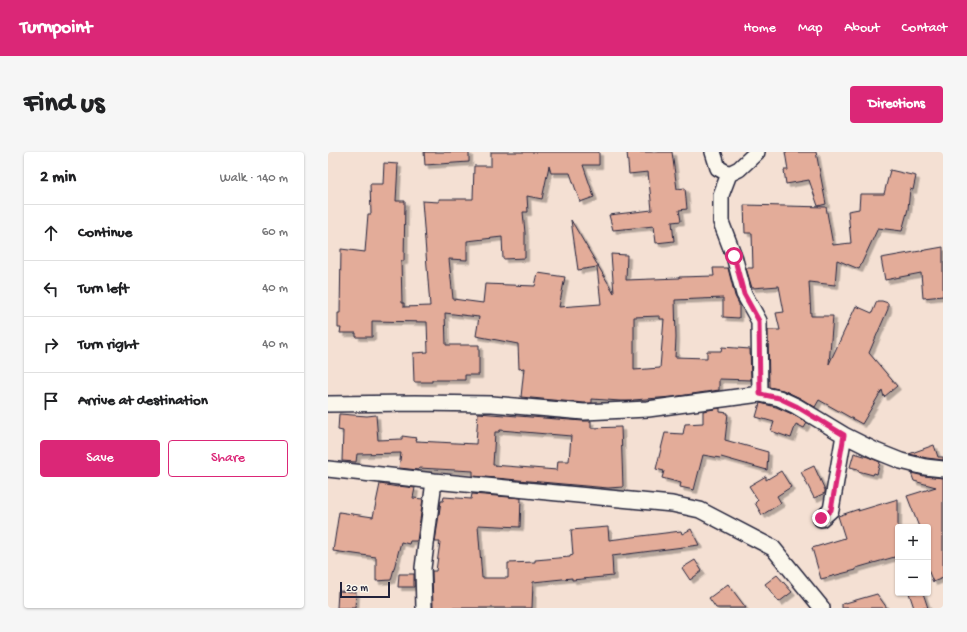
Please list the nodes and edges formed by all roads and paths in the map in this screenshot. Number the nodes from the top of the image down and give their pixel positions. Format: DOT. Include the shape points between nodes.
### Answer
graph roads {
  1 [pos="713,152"];
  2 [pos="757,152"];
  3 [pos="729,174"];
  4 [pos="760,394"];
  5 [pos="328,404"];
  6 [pos="844,435"];
  7 [pos="328,469"];
  8 [pos="943,469"];
  9 [pos="434,481"];
  10 [pos="821,518"];
  11 [pos="424,608"];
  12 [pos="822,608"];
  1 -- 3 [label="street" via="718,168"];
  2 -- 3 [label="street" via="739,169"];
  3 -- 4 [label="street" via="721,195 721,222 734,256 744,294 759,321"];
  4 -- 5 [label="street" via="648,409 584,412 492,404"];
  4 -- 6 [label="street" via="779,398 796,406"];
  6 -- 8 [label="street" via="901,461"];
  6 -- 10 [label="street" via="831,510"];
  7 -- 9 [label="street"];
  9 -- 11 [label="street" via="423,568"];
  9 -- 12 [label="street" via="672,504 700,510 773,548"];
}
